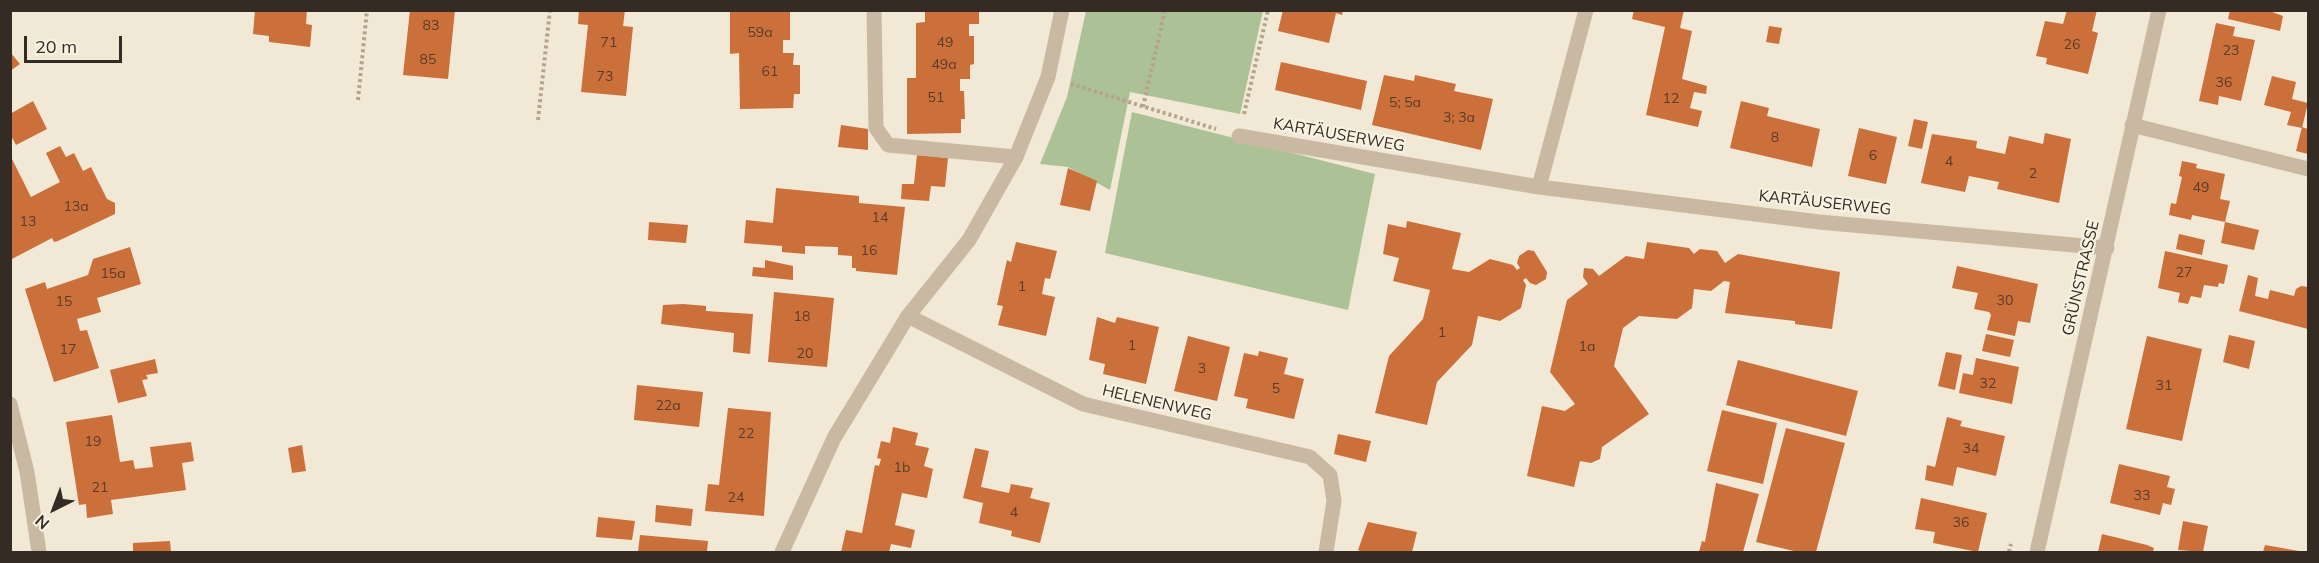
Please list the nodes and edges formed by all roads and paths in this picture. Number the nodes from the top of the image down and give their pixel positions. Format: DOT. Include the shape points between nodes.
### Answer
graph roads {
  1 [pos="367,10"];
  2 [pos="550,10"];
  3 [pos="874,10"];
  4 [pos="1062,10"];
  5 [pos="1165,10"];
  6 [pos="1268,10"];
  7 [pos="1586,10"];
  8 [pos="2159,10"];
  9 [pos="1048,77"];
  10 [pos="358,100"];
  11 [pos="1143,106"];
  12 [pos="538,120"];
  13 [pos="2132,125"];
  14 [pos="1239,136"];
  15 [pos="1016,157"];
  16 [pos="2308,169"];
  17 [pos="1539,187"];
  18 [pos="2107,248"];
  19 [pos="908,316"];
  20 [pos="10,404"];
  21 [pos="39,552"];
  22 [pos="782,552"];
  23 [pos="1326,552"];
  24 [pos="2037,552"];
  1 -- 10 [label="path"];
  2 -- 12 [label="path"];
  3 -- 15 [label="street" via="876,128 888,145"];
  4 -- 9 [label="street"];
  5 -- 11 [label="path"];
  6 -- 14 [label="path"];
  7 -- 17 [label="street"];
  8 -- 13 [label="street, GRÜNSTRASSE"];
  9 -- 11 [label="path"];
  9 -- 15 [label="street"];
  11 -- 14 [label="path"];
  13 -- 16 [label="street"];
  13 -- 18 [label="street, GRÜNSTRASSE"];
  14 -- 17 [label="street, KARTÄUSERWEG"];
  15 -- 19 [label="street" via="969,240"];
  17 -- 18 [label="street, KARTÄUSERWEG" via="1819,222"];
  18 -- 24 [label="street, GRÜNSTRASSE"];
  19 -- 22 [label="street" via="834,438"];
  19 -- 23 [label="street, HELENENWEG" via="1083,404 1310,457 1330,475 1335,501"];
  20 -- 21 [label="street" via="27,472"];
}
